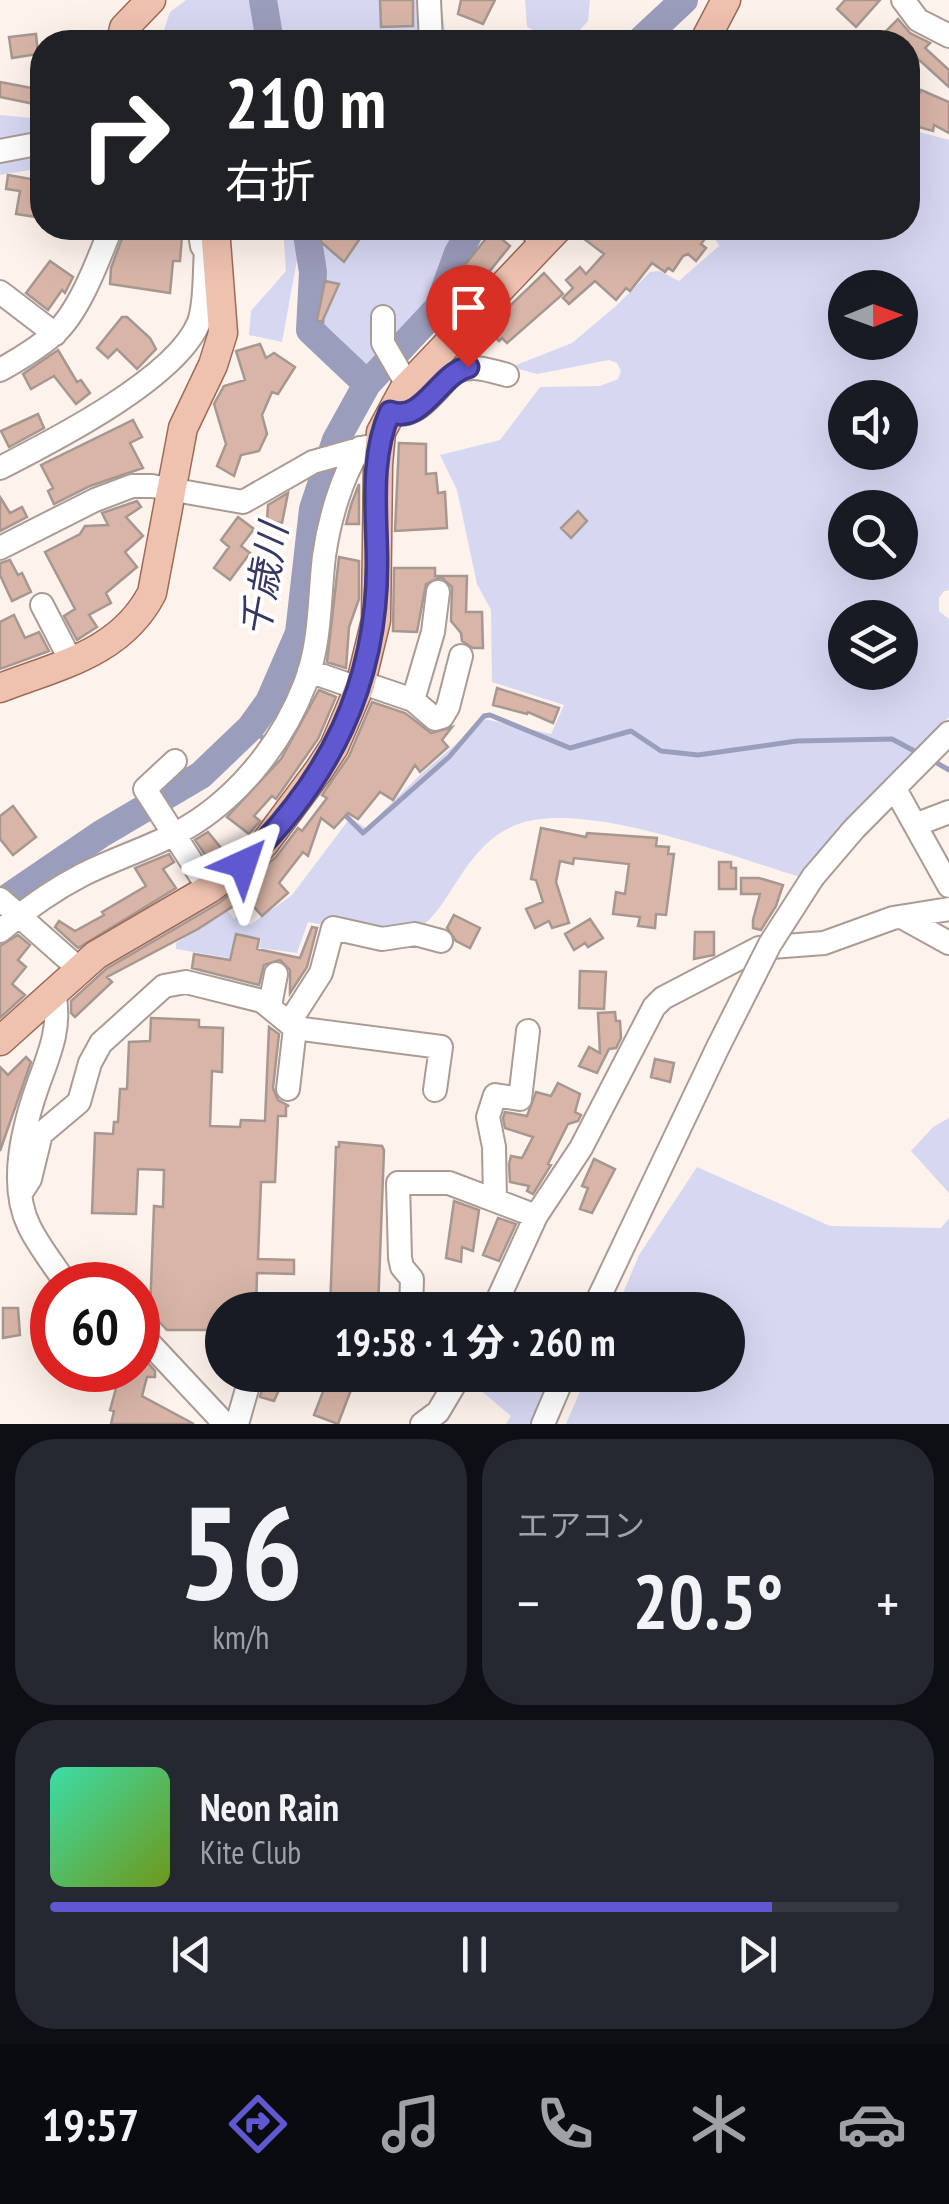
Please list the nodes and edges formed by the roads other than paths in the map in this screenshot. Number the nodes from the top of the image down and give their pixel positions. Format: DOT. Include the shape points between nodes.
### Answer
graph roads {
  1 [pos="150,0"];
  2 [pos="429,0"];
  3 [pos="726,0"];
  4 [pos="904,0"];
  5 [pos="124,30"];
  6 [pos="430,30"];
  7 [pos="710,30"];
  8 [pos="949,36"];
  9 [pos="30,145"];
  10 [pos="0,151"];
  11 [pos="106,240"];
  12 [pos="209,240"];
  13 [pos="209,240"];
  14 [pos="536,240"];
  15 [pos="0,292"];
  16 [pos="383,317"];
  17 [pos="55,334"];
  18 [pos="0,370"];
  19 [pos="507,376"];
  20 [pos="403,379"];
  21 [pos="390,412"];
  22 [pos="364,449"];
  23 [pos="1,471"];
  24 [pos="170,492"];
  25 [pos="0,548"];
  26 [pos="438,592"];
  27 [pos="42,605"];
  28 [pos="461,656"];
  29 [pos="70,661"];
  30 [pos="309,671"];
  31 [pos="360,686"];
  32 [pos="0,688"];
  33 [pos="413,700"];
  34 [pos="949,734"];
  35 [pos="175,761"];
  36 [pos="895,788"];
  37 [pos="949,812"];
  38 [pos="914,824"];
  39 [pos="171,832"];
  40 [pos="949,886"];
  41 [pos="209,889"];
  42 [pos="949,910"];
  43 [pos="9,914"];
  44 [pos="902,917"];
  45 [pos="441,941"];
  46 [pos="949,943"];
  47 [pos="78,968"];
  48 [pos="276,974"];
  49 [pos="54,992"];
  50 [pos="270,1006"];
  51 [pos="292,1025"];
  52 [pos="528,1032"];
  53 [pos="0,1041"];
  54 [pos="288,1089"];
  55 [pos="435,1090"];
  56 [pos="20,1193"];
  57 [pos="494,1200"];
  58 [pos="536,1216"];
  59 [pos="52,1262"];
  60 [pos="412,1292"];
  61 [pos="501,1292"];
  62 [pos="601,1292"];
  63 [pos="160,1354"];
  64 [pos="246,1392"];
  65 [pos="450,1392"];
  66 [pos="557,1392"];
  67 [pos="225,1424"];
  68 [pos="237,1424"];
  69 [pos="422,1424"];
  70 [pos="543,1424"];
  1 -- 5 [label="main road"];
  2 -- 6 [label="street"];
  3 -- 7 [label="main road"];
  4 -- 8 [label="street" via="918,20"];
  9 -- 10 [label="street"];
  11 -- 17 [label="street"];
  12 -- 23 [label="street" via="200,318 174,357 125,398"];
  13 -- 24 [label="main road" via="223,332 183,428"];
  14 -- 20 [label="main road"];
  15 -- 17 [label="street"];
  16 -- 20 [label="street" via="383,343"];
  17 -- 18 [label="street"];
  19 -- 21 [label="street" via="461,369 412,414"];
  20 -- 21 [label="main road"];
  21 -- 22 [label="main road"];
  22 -- 24 [label="street" via="314,462 243,502"];
  22 -- 30 [label="street" via="350,464 324,555"];
  22 -- 31 [label="main road" via="376,620"];
  24 -- 25 [label="street" via="132,486"];
  24 -- 29 [label="main road" via="159,569 141,615 113,642"];
  26 -- 33 [label="street"];
  27 -- 29 [label="street"];
  28 -- 33 [label="street" via="442,717"];
  29 -- 32 [label="main road"];
  30 -- 31 [label="street"];
  30 -- 39 [label="street" via="279,735 250,775 206,815"];
  31 -- 33 [label="street"];
  31 -- 41 [label="main road" via="319,770 264,844"];
  34 -- 36 [label="street"];
  35 -- 39 [label="street" via="146,789"];
  36 -- 38 [label="street"];
  36 -- 62 [label="street, bridge" via="813,877 770,944"];
  37 -- 38 [label="street"];
  38 -- 40 [label="street"];
  39 -- 41 [label="street"];
  39 -- 43 [label="street"];
  41 -- 47 [label="main road"];
  42 -- 44 [label="street"];
  43 -- 47 [label="street"];
  44 -- 46 [label="street"];
  44 -- 58 [label="street" via="824,943 759,948 663,998"];
  45 -- 51 [label="street" via="415,934 382,939 333,928 321,972"];
  47 -- 49 [label="main road"];
  48 -- 50 [label="street"];
  49 -- 53 [label="main road"];
  49 -- 56 [label="street" via="56,1035 27,1115"];
  50 -- 51 [label="street"];
  50 -- 56 [label="street" via="186,982 164,986 101,1044 84,1095 42,1134"];
  51 -- 54 [label="street"];
  51 -- 55 [label="street" via="441,1047"];
  52 -- 57 [label="street" via="520,1099 495,1095 488,1117"];
  56 -- 59 [label="street" via="29,1225"];
  57 -- 58 [label="street"];
  57 -- 60 [label="street" via="449,1183 398,1182 400,1258"];
  58 -- 61 [label="street"];
  63 -- 67 [label="street"];
  64 -- 68 [label="street"];
  65 -- 69 [label="street"];
  66 -- 70 [label="street"];
}
